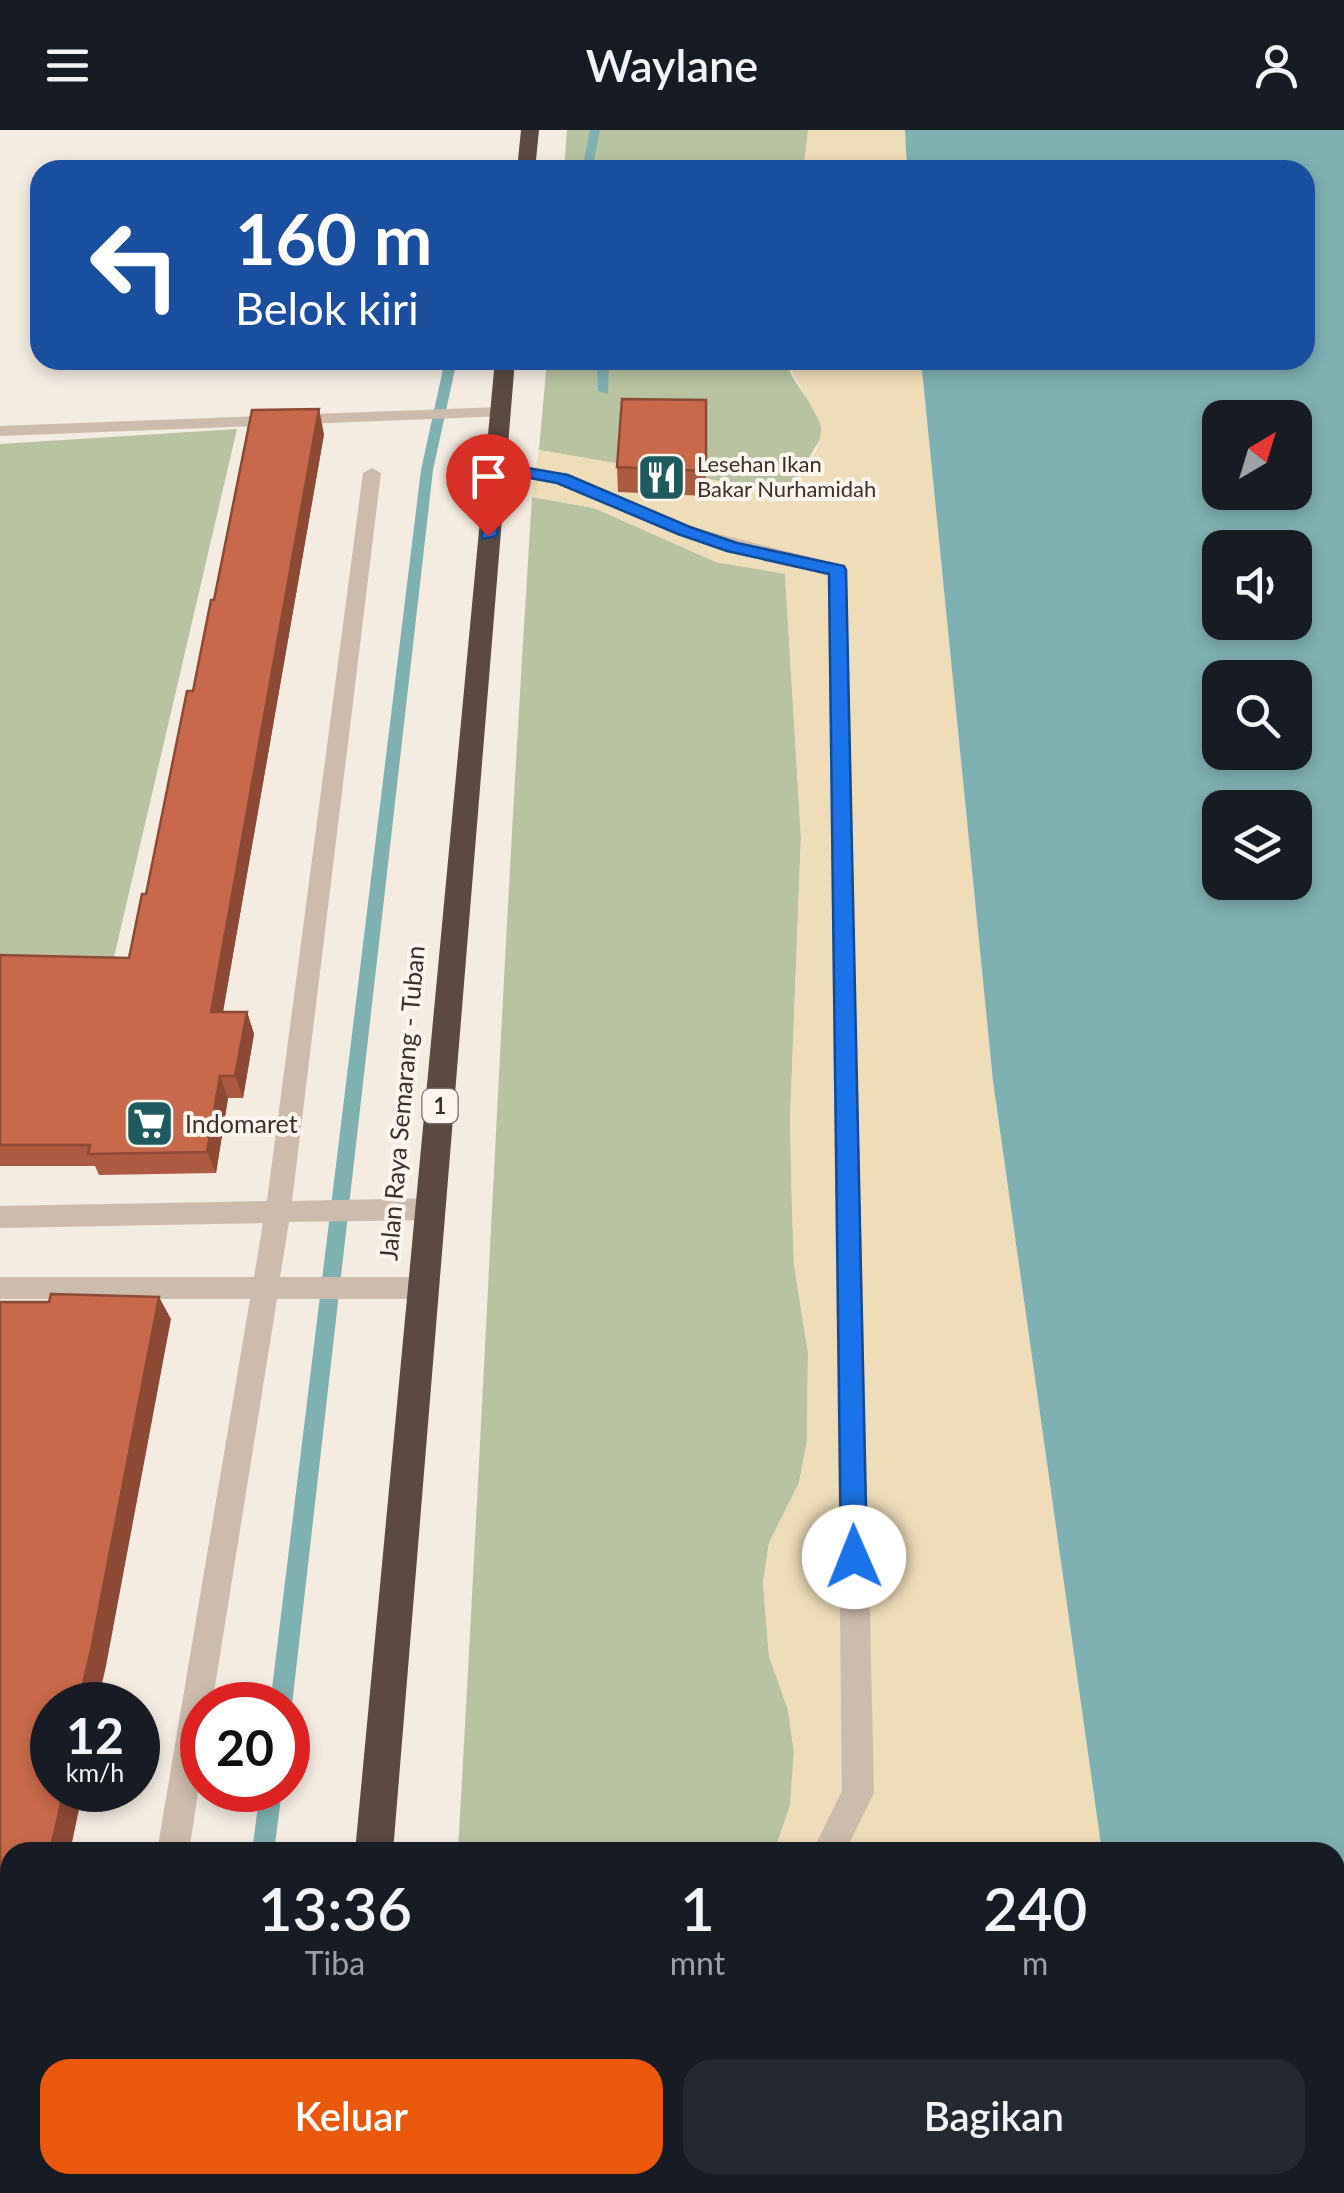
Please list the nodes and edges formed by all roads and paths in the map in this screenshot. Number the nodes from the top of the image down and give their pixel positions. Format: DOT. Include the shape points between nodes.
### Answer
graph roads {
  1 [pos="530,130"];
  2 [pos="527,160"];
  3 [pos="504,370"];
  4 [pos="500,412"];
  5 [pos="0,431"];
  6 [pos="494,466"];
  7 [pos="372,473"];
  8 [pos="431,1209"];
  9 [pos="278,1212"];
  10 [pos="0,1217"];
  11 [pos="0,1288"];
  12 [pos="266,1288"];
  13 [pos="423,1288"];
  14 [pos="175,1842"];
  15 [pos="375,1842"];
  16 [pos="833,1842"];
  1 -- 2 [label="highway"];
  3 -- 4 [label="highway, Jalan Raya Semarang - Tuban / 1"];
  4 -- 5 [label="street"];
  4 -- 6 [label="highway, Jalan Raya Semarang - Tuban / 1"];
  6 -- 8 [label="highway, Jalan Raya Semarang - Tuban / 1"];
  6 -- 16 [label="street" via="562,479 734,547 838,570 858,1794"];
  7 -- 9 [label="street"];
  8 -- 9 [label="street"];
  8 -- 13 [label="highway, Jalan Raya Semarang - Tuban / 1"];
  9 -- 10 [label="street"];
  9 -- 12 [label="street"];
  11 -- 12 [label="street"];
  12 -- 13 [label="street"];
  12 -- 14 [label="street"];
  13 -- 15 [label="highway, Jalan Raya Semarang - Tuban / 1"];
}
